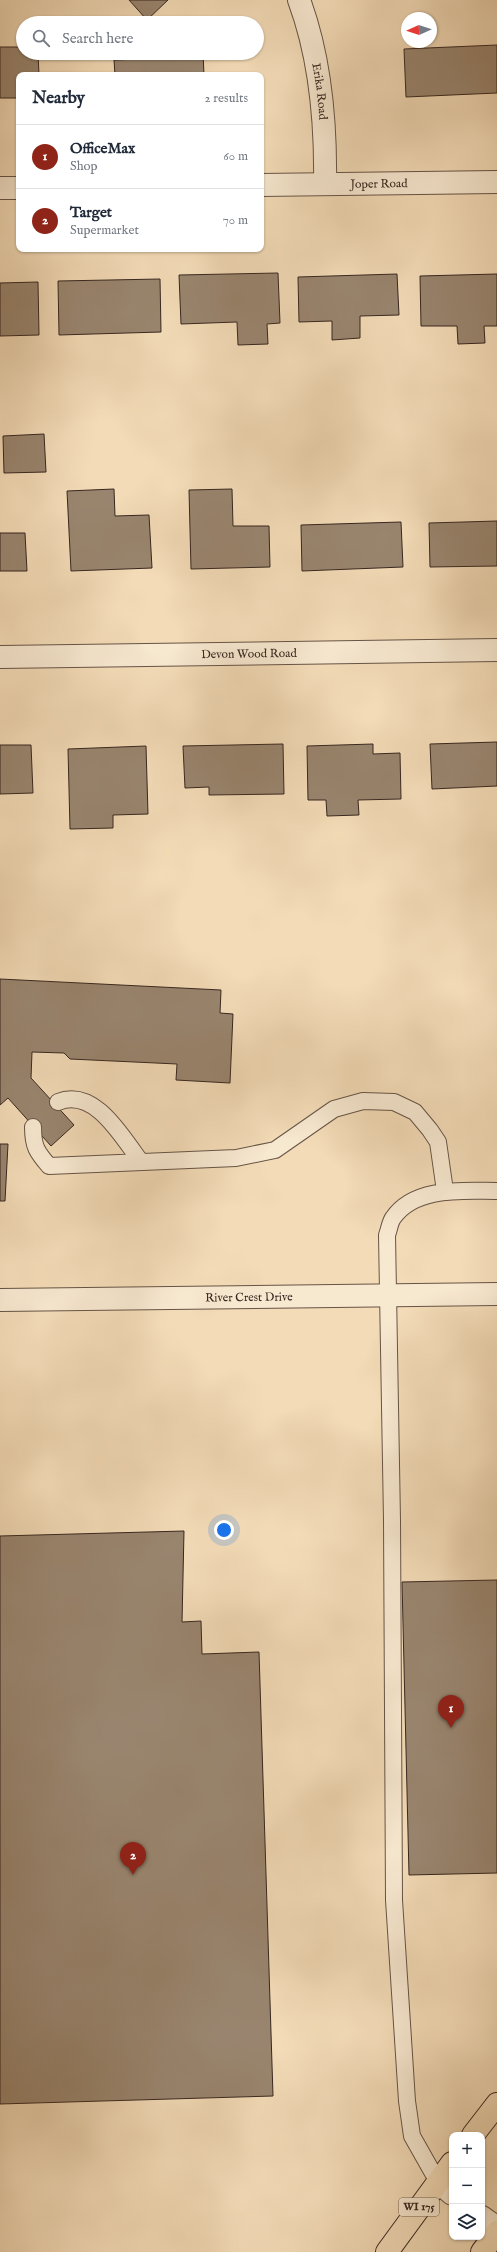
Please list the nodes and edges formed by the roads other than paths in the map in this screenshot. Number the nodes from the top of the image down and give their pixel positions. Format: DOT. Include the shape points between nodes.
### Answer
graph roads {
  1 [pos="299,0"];
  2 [pos="497,182"];
  3 [pos="325,184"];
  4 [pos="264,185"];
  5 [pos="0,188"];
  6 [pos="16,188"];
  7 [pos="497,650"];
  8 [pos="0,657"];
  9 [pos="58,1102"];
  10 [pos="34,1127"];
  11 [pos="141,1162"];
  12 [pos="445,1191"];
  13 [pos="497,1191"];
  14 [pos="387,1294"];
  15 [pos="497,1294"];
  16 [pos="0,1300"];
  17 [pos="497,2104"];
  18 [pos="474,2132"];
  19 [pos="451,2168"];
  20 [pos="445,2188"];
  21 [pos="485,2219"];
  22 [pos="497,2228"];
  23 [pos="497,2232"];
  24 [pos="387,2252"];
  25 [pos="482,2252"];
  1 -- 3 [label="street, Erika Road" via="317,65 326,138"];
  2 -- 3 [label="street, Joper Road"];
  3 -- 4 [label="street, Joper Road"];
  5 -- 6 [label="street"];
  7 -- 8 [label="street, Devon Wood Road"];
  9 -- 11 [label="lane" via="67,1098 93,1106 112,1124"];
  10 -- 11 [label="lane" via="36,1151 49,1166"];
  11 -- 12 [label="lane" via="236,1158 275,1150 334,1109 363,1101 394,1102 415,1112 438,1142"];
  12 -- 13 [label="lane"];
  12 -- 14 [label="lane" via="418,1198 393,1218 387,1235"];
  14 -- 15 [label="street, River Crest Drive"];
  14 -- 16 [label="street, River Crest Drive"];
  14 -- 20 [label="lane" via="392,1528 394,1900 407,2101 412,2136"];
  17 -- 18 [label="main road"];
  19 -- 20 [label="main road, WI 175"];
  20 -- 24 [label="main road, WI 175"];
  21 -- 22 [label="street"];
  23 -- 25 [label="main road"];
}
